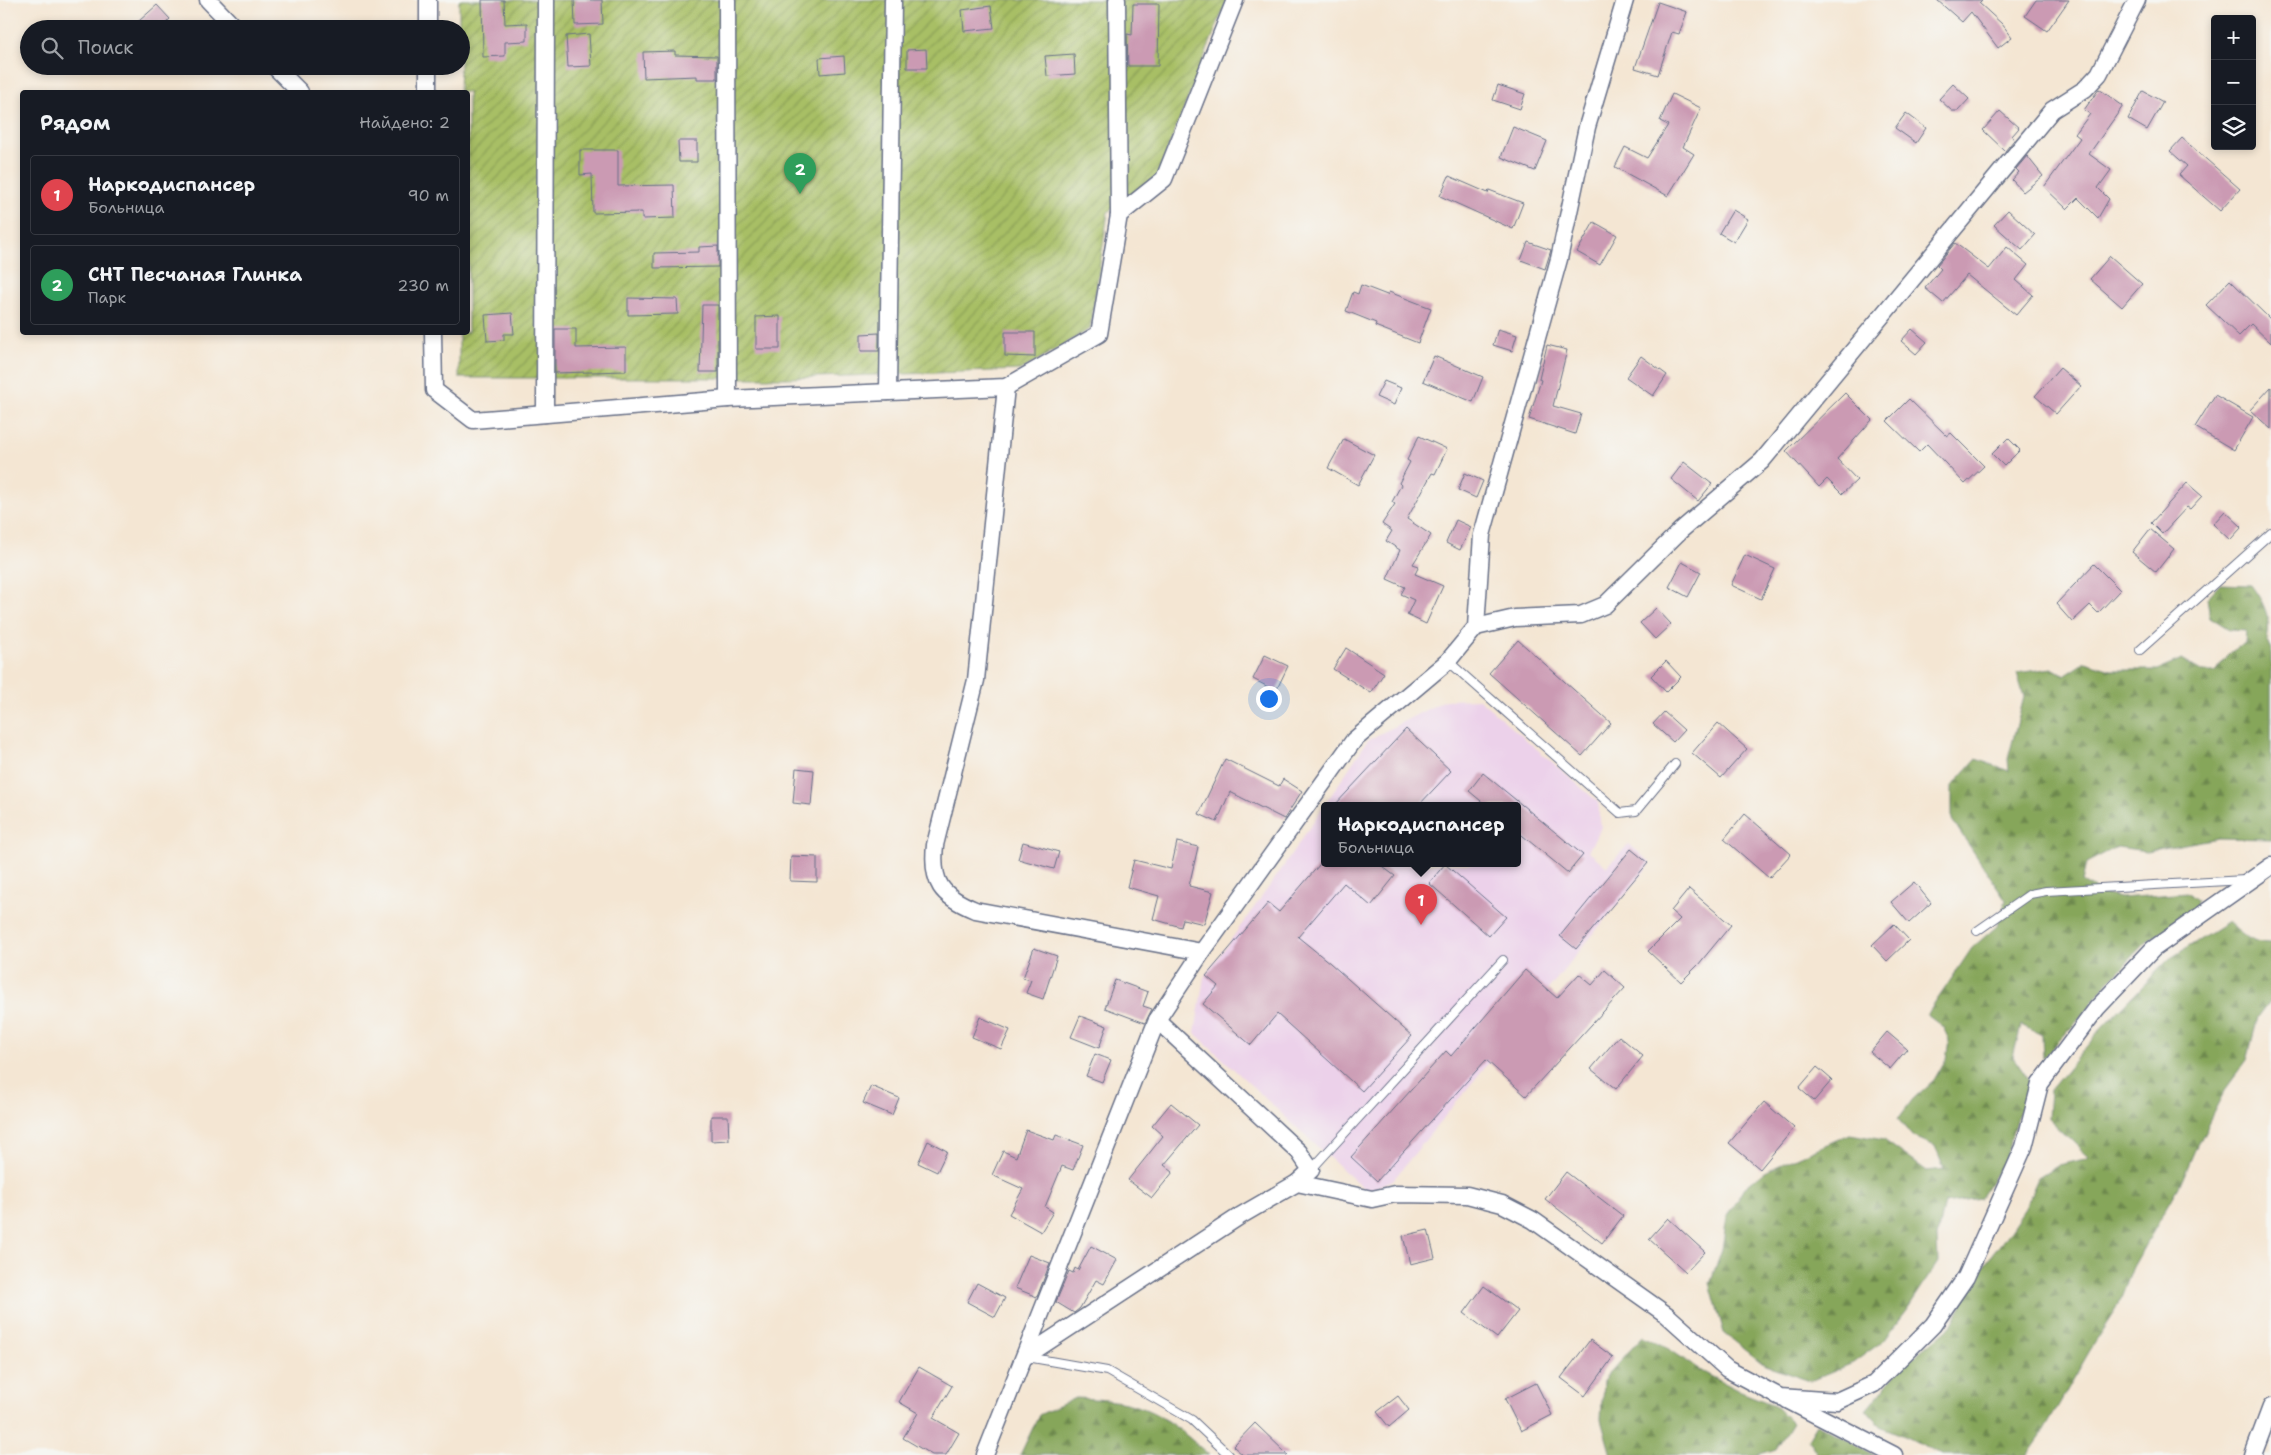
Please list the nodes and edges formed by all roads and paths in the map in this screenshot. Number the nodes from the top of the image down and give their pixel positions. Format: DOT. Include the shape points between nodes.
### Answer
graph roads {
  1 [pos="208,0"];
  2 [pos="428,0"];
  3 [pos="546,0"];
  4 [pos="727,0"];
  5 [pos="893,0"];
  6 [pos="1117,0"];
  7 [pos="1235,0"];
  8 [pos="1625,0"];
  9 [pos="2137,0"];
  10 [pos="227,20"];
  11 [pos="428,20"];
  12 [pos="283,75"];
  13 [pos="428,75"];
  14 [pos="298,90"];
  15 [pos="428,90"];
  16 [pos="1119,215"];
  17 [pos="433,335"];
  18 [pos="1006,387"];
  19 [pos="888,392"];
  20 [pos="728,399"];
  21 [pos="545,414"];
  22 [pos="2271,533"];
  23 [pos="1476,627"];
  24 [pos="2140,650"];
  25 [pos="1448,661"];
  26 [pos="1675,764"];
  27 [pos="2271,866"];
  28 [pos="2253,879"];
  29 [pos="1977,931"];
  30 [pos="1202,952"];
  31 [pos="1503,960"];
  32 [pos="1157,1020"];
  33 [pos="1311,1170"];
  34 [pos="1297,1183"];
  35 [pos="1026,1356"];
  36 [pos="1780,1397"];
  37 [pos="2271,1407"];
  38 [pos="985,1455"];
  39 [pos="1229,1455"];
  40 [pos="1894,1455"];
  41 [pos="2253,1455"];
  1 -- 10 [label="street"];
  2 -- 11 [label="street"];
  3 -- 21 [label="street"];
  4 -- 20 [label="street"];
  5 -- 19 [label="street"];
  6 -- 16 [label="street"];
  7 -- 16 [label="street" via="1164,179"];
  8 -- 23 [label="street" via="1587,127 1559,259 1482,535"];
  9 -- 23 [label="street" via="2100,74 2085,89 2052,110 1762,461 1680,531 1605,605 1581,615 1515,618"];
  12 -- 14 [label="street"];
  13 -- 15 [label="street"];
  16 -- 18 [label="street" via="1099,334"];
  17 -- 21 [label="street" via="434,390 473,420"];
  18 -- 19 [label="street"];
  18 -- 30 [label="street" via="976,680 935,845 936,878 944,892 956,902 975,910"];
  19 -- 20 [label="street"];
  20 -- 21 [label="street"];
  22 -- 24 [label="lane"];
  23 -- 25 [label="street"];
  25 -- 26 [label="lane" via="1620,813 1636,811"];
  25 -- 30 [label="street" via="1354,740"];
  27 -- 28 [label="street"];
  28 -- 29 [label="lane" via="2030,894"];
  28 -- 36 [label="street" via="2154,949 2097,1008 2040,1084 2024,1147 1966,1277 1933,1324 1874,1384 1837,1401"];
  30 -- 32 [label="street"];
  31 -- 33 [label="lane"];
  32 -- 33 [label="street" via="1299,1152"];
  32 -- 35 [label="street"];
  33 -- 34 [label="street"];
  34 -- 35 [label="street" via="1240,1216"];
  34 -- 36 [label="street" via="1372,1198 1395,1194 1467,1195 1502,1204 1534,1220 1667,1315 1727,1369"];
  35 -- 38 [label="street"];
  35 -- 39 [label="lane" via="1107,1371 1192,1420"];
  36 -- 40 [label="street"];
  37 -- 41 [label="street"];
}
